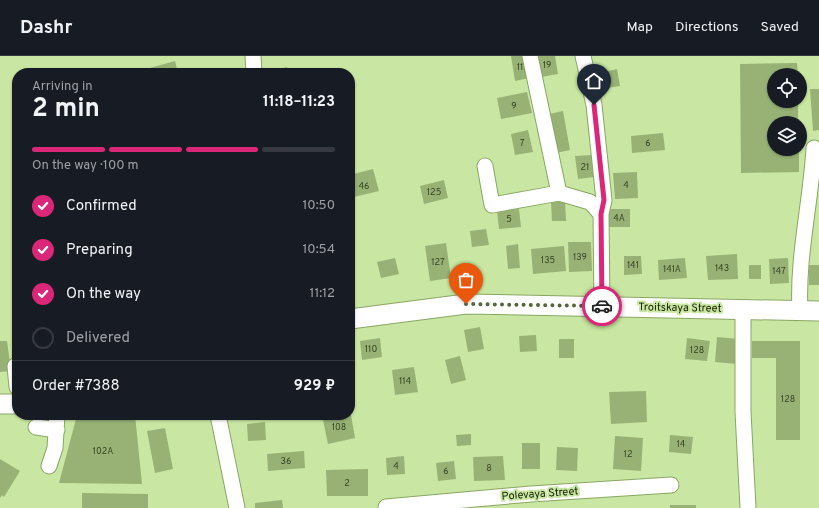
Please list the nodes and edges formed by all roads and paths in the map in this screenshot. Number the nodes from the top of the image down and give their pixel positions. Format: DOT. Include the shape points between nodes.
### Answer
graph roads {
  1 [pos="253,56"];
  2 [pos="530,56"];
  3 [pos="583,56"];
  4 [pos="254,68"];
  5 [pos="814,148"];
  6 [pos="485,166"];
  7 [pos="559,193"];
  8 [pos="601,214"];
  9 [pos="602,307"];
  10 [pos="743,310"];
  11 [pos="800,311"];
  12 [pos="819,312"];
  13 [pos="355,319"];
  14 [pos="0,404"];
  15 [pos="12,404"];
  16 [pos="219,420"];
  17 [pos="57,422"];
  18 [pos="36,428"];
  19 [pos="49,466"];
  20 [pos="671,485"];
  21 [pos="531,501"];
  22 [pos="386,507"];
  23 [pos="237,508"];
  24 [pos="748,508"];
  1 -- 4 [label="street"];
  2 -- 7 [label="street"];
  3 -- 8 [label="street" via="594,105 604,200"];
  5 -- 11 [label="street" via="812,183 798,287"];
  6 -- 7 [label="street" via="492,205"];
  7 -- 8 [label="street" via="590,202"];
  8 -- 9 [label="street"];
  9 -- 10 [label="main road, Troitskaya Street"];
  9 -- 13 [label="main road, Troitskaya Street" via="466,304"];
  10 -- 11 [label="main road, Troitskaya Street"];
  10 -- 24 [label="street" via="743,412"];
  11 -- 12 [label="main road, Troitskaya Street"];
  14 -- 15 [label="main road"];
  16 -- 23 [label="street"];
  17 -- 18 [label="street"];
  17 -- 19 [label="street" via="55,448"];
  20 -- 21 [label="street, Polevaya Street"];
  21 -- 22 [label="street, Polevaya Street"];
}
